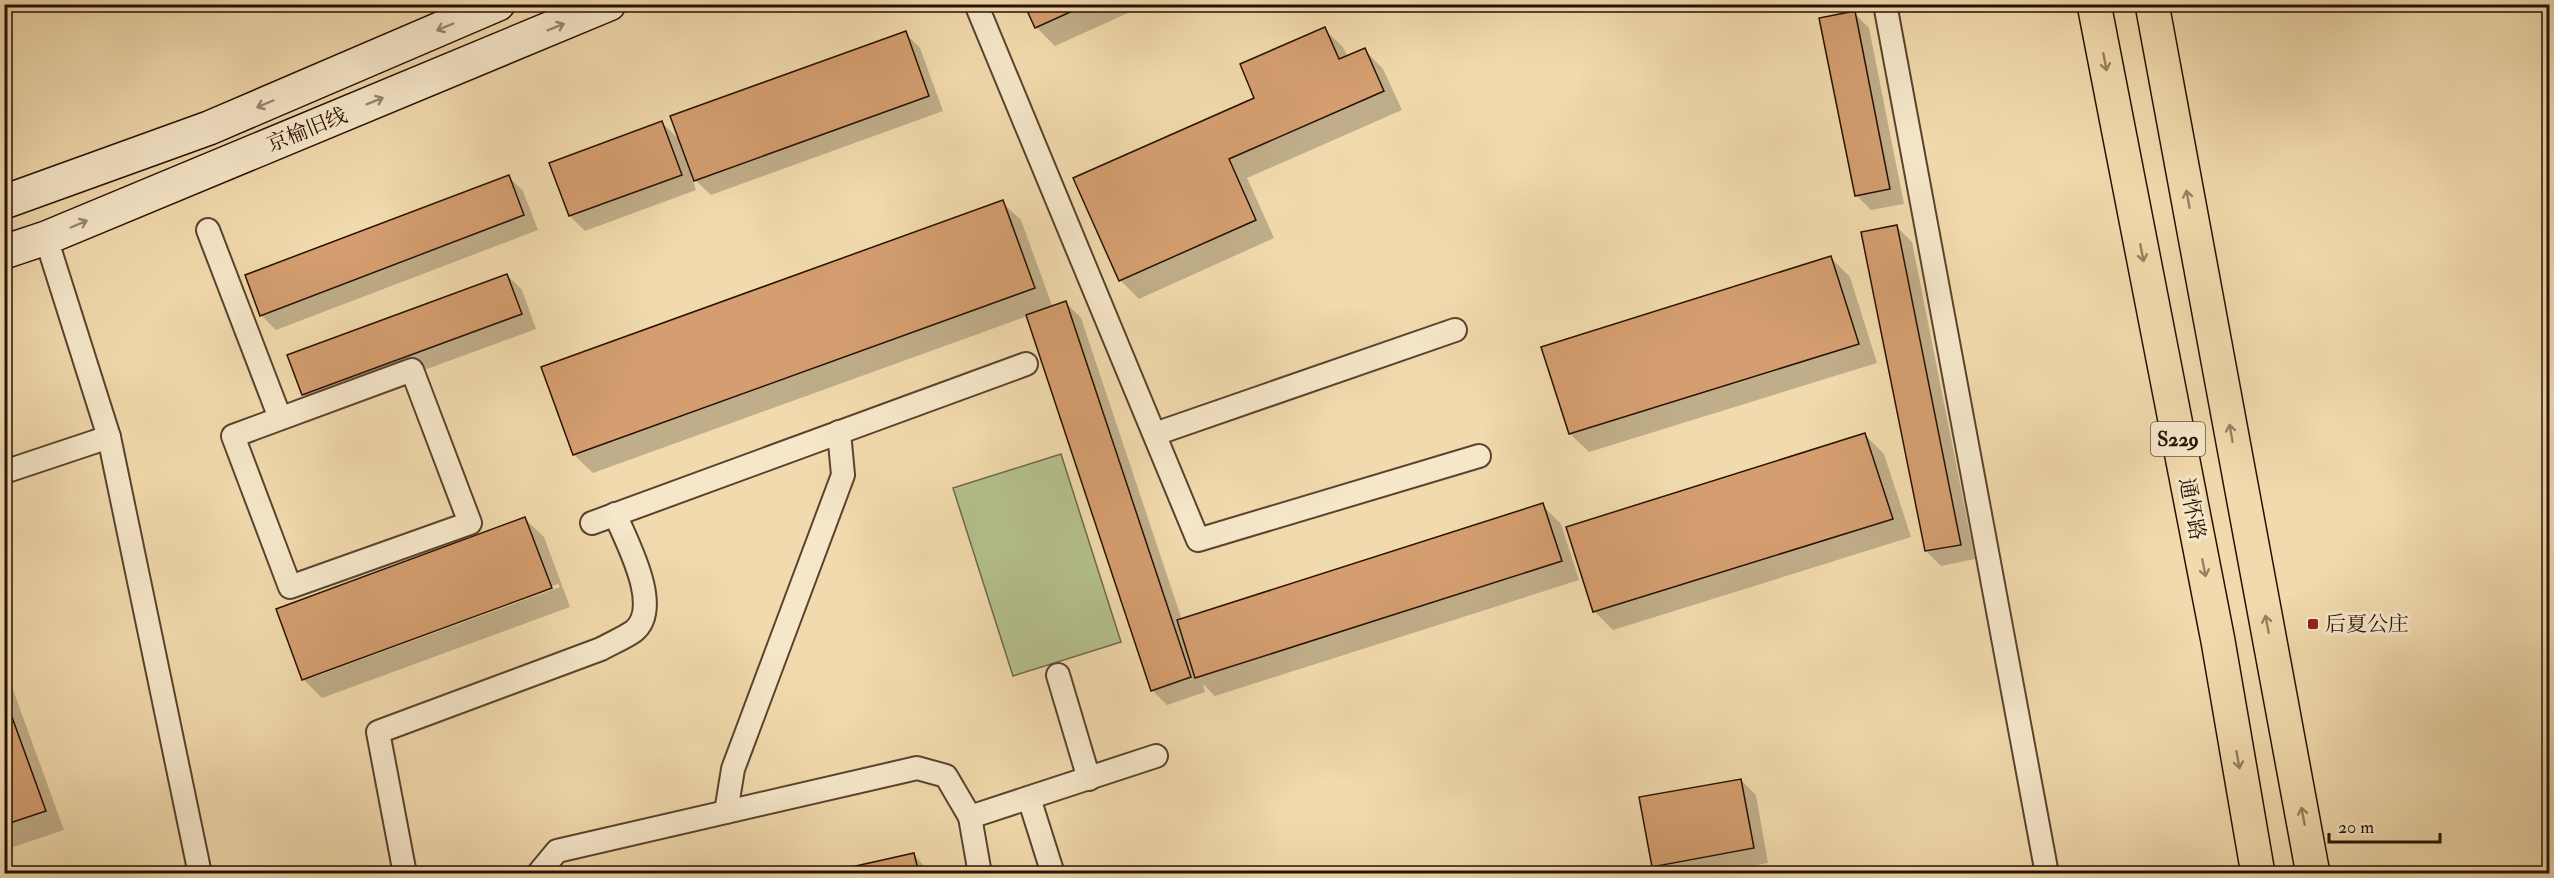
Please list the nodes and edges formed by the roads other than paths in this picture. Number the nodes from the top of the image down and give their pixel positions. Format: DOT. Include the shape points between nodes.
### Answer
graph roads {
  1 [pos="498,4"];
  2 [pos="609,4"];
  3 [pos="976,4"];
  4 [pos="1885,4"];
  5 [pos="2094,4"];
  6 [pos="2152,4"];
  7 [pos="4,202"];
  8 [pos="208,230"];
  9 [pos="46,238"];
  10 [pos="4,252"];
  11 [pos="1455,330"];
  12 [pos="1026,364"];
  13 [pos="280,418"];
  14 [pos="839,432"];
  15 [pos="1155,434"];
  16 [pos="109,438"];
  17 [pos="1479,456"];
  18 [pos="4,472"];
  19 [pos="615,514"];
  20 [pos="592,523"];
  21 [pos="1058,675"];
  22 [pos="1156,756"];
  23 [pos="1089,779"];
  24 [pos="1029,798"];
  25 [pos="726,812"];
  26 [pos="970,818"];
  27 [pos="200,873"];
  28 [pos="405,873"];
  29 [pos="538,873"];
  30 [pos="980,873"];
  31 [pos="1053,873"];
  32 [pos="2047,873"];
  33 [pos="2258,873"];
  34 [pos="2313,873"];
  1 -- 7 [label="main road, 京榆旧线, one-way" via="209,128"];
  9 -- 2 [label="main road, 京榆旧线, one-way"];
  3 -- 15 [label="lane"];
  4 -- 32 [label="lane"];
  5 -- 33 [label="main road, 通怀路 / S229, one-way" via="2218,641"];
  34 -- 6 [label="main road, S229, one-way"];
  8 -- 13 [label="lane"];
  9 -- 10 [label="main road, 京榆旧线"];
  9 -- 16 [label="lane"];
  11 -- 15 [label="lane"];
  12 -- 14 [label="lane"];
  13 -- 13 [label="lane" via="412,370 470,523 290,586 232,436"];
  14 -- 19 [label="lane"];
  14 -- 25 [label="lane" via="843,475 733,769"];
  15 -- 17 [label="lane" via="1198,540"];
  16 -- 18 [label="lane"];
  16 -- 27 [label="lane"];
  19 -- 20 [label="lane"];
  19 -- 28 [label="lane" via="641,577 646,608 635,630 601,649 378,732"];
  21 -- 23 [label="lane"];
  22 -- 23 [label="lane"];
  23 -- 24 [label="lane"];
  24 -- 26 [label="lane"];
  24 -- 31 [label="lane"];
  25 -- 26 [label="lane" via="917,768 946,776"];
  25 -- 29 [label="lane" via="557,851"];
  26 -- 30 [label="lane"];
}
